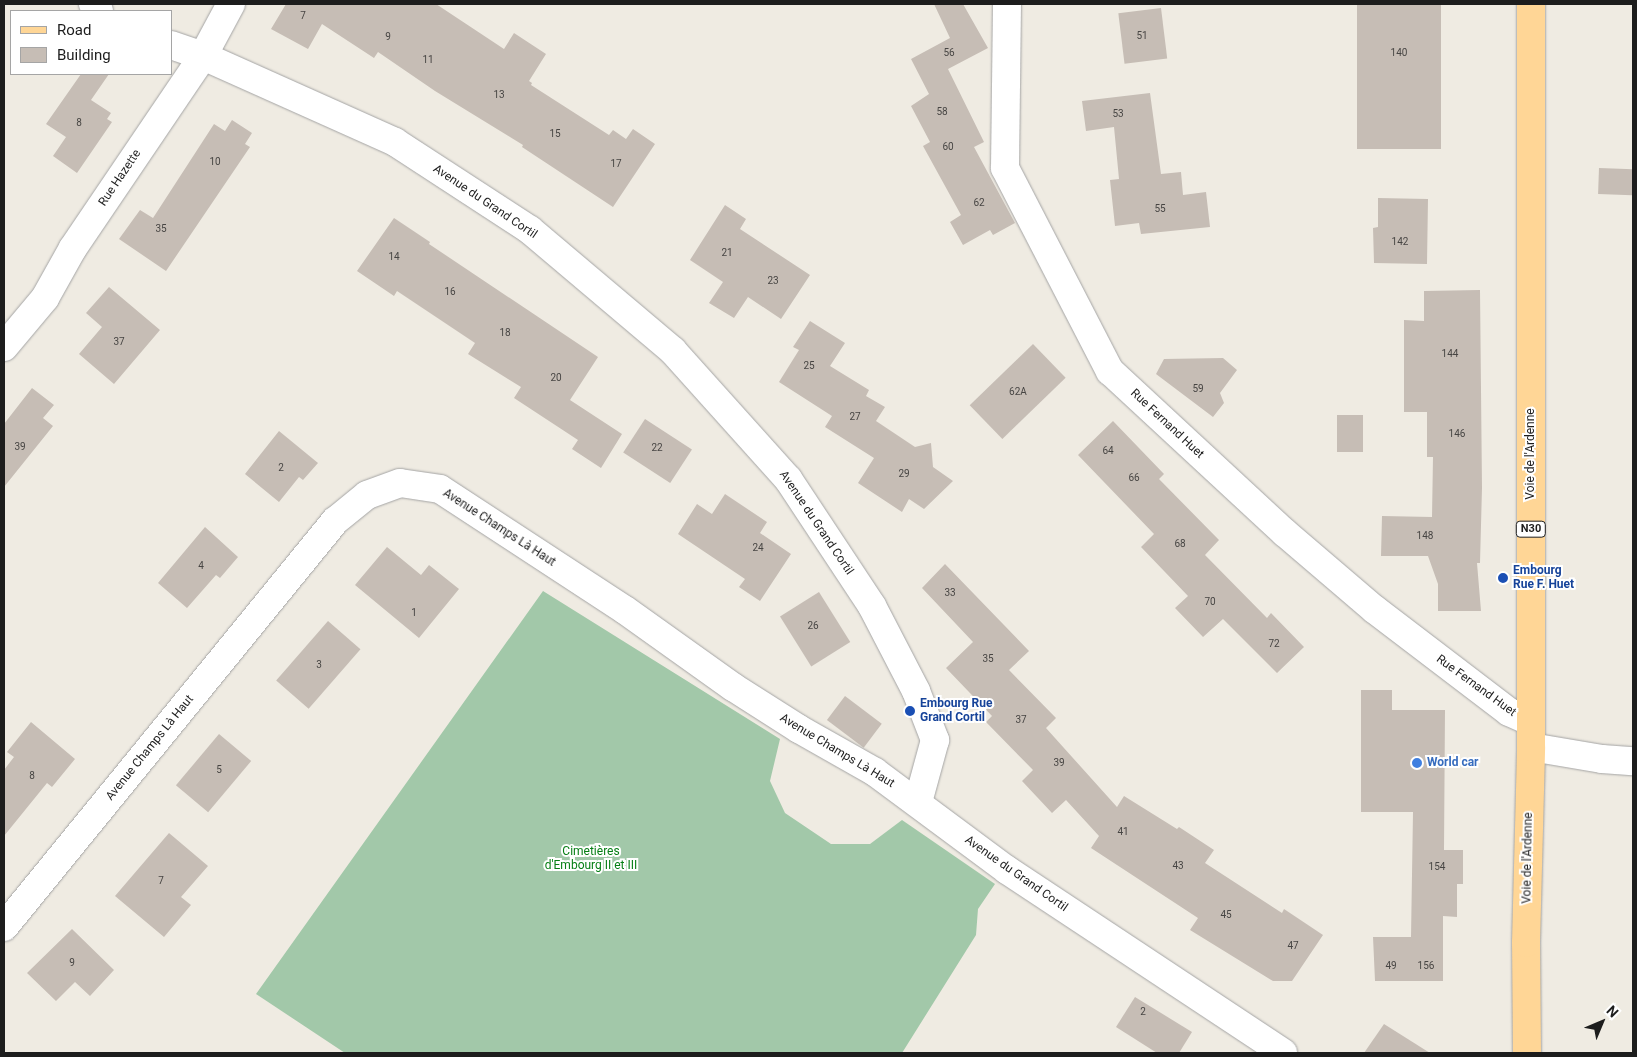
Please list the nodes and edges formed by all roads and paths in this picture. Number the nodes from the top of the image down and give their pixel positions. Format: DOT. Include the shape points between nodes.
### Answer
graph roads {
  1 [pos="231,4"];
  2 [pos="1007,4"];
  3 [pos="1531,4"];
  4 [pos="172,45"];
  5 [pos="203,56"];
  6 [pos="4,347"];
  7 [pos="1531,734"];
  8 [pos="1633,761"];
  9 [pos="918,802"];
  10 [pos="4,927"];
  11 [pos="1270,1050"];
  12 [pos="1527,1053"];
  1 -- 5 [label="street, Rue Hazette"];
  2 -- 7 [label="street, Rue Fernand Huet" via="1005,168 1110,371 1285,533 1367,602 1509,712"];
  3 -- 7 [label="main road, Voie de l'Ardenne / N30"];
  4 -- 5 [label="street, Avenue du Grand Cortil"];
  5 -- 6 [label="street, Rue Hazette" via="73,248 45,298"];
  5 -- 9 [label="street, Avenue du Grand Cortil" via="395,142 530,230 673,351 788,478 872,606 916,691 935,740"];
  7 -- 8 [label="street, Rue Fernand Huet" via="1602,759"];
  7 -- 12 [label="main road, Voie de l'Ardenne / N30"];
  9 -- 10 [label="street, Avenue Champs Là Haut" via="875,772 733,687 625,610 440,490 400,484 367,495 335,521"];
  9 -- 11 [label="street, Avenue du Grand Cortil" via="1007,870"];
}
